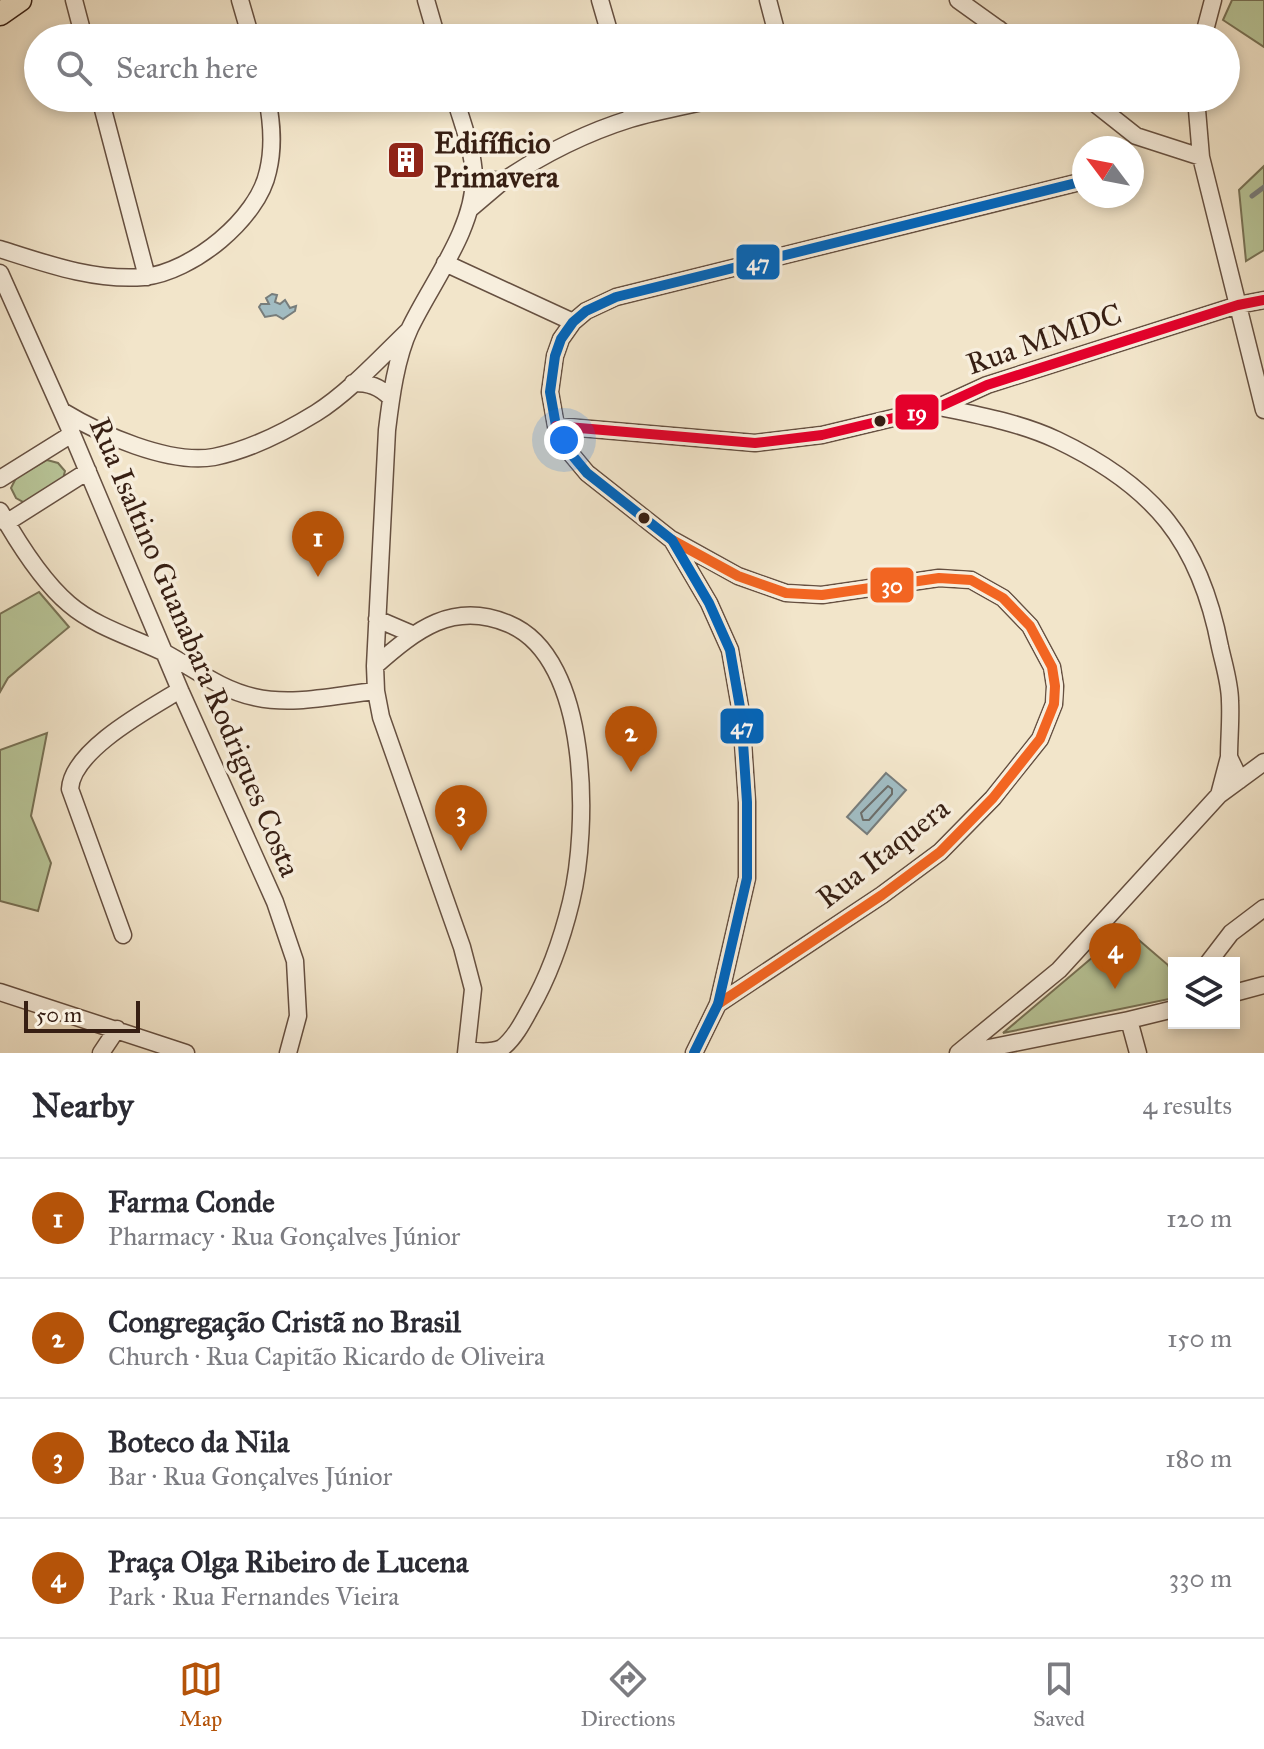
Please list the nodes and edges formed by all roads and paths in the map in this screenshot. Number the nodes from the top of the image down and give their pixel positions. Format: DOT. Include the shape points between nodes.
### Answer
graph roads {
  1 [pos="20,0"];
  2 [pos="74,0"];
  3 [pos="240,0"];
  4 [pos="426,0"];
  5 [pos="600,0"];
  6 [pos="768,0"];
  7 [pos="958,0"];
  8 [pos="1213,0"];
  9 [pos="0,14"];
  10 [pos="80,24"];
  11 [pos="247,24"];
  12 [pos="433,24"];
  13 [pos="607,24"];
  14 [pos="774,24"];
  15 [pos="991,24"];
  16 [pos="1207,24"];
  17 [pos="104,112"];
  18 [pos="270,112"];
  19 [pos="459,112"];
  20 [pos="632,112"];
  21 [pos="659,112"];
  22 [pos="1106,112"];
  23 [pos="1197,112"];
  24 [pos="633,118"];
  25 [pos="1132,133"];
  26 [pos="1130,136"];
  27 [pos="1201,157"];
  28 [pos="474,178"];
  29 [pos="503,181"];
  30 [pos="1072,184"];
  31 [pos="470,209"];
  32 [pos="0,249"];
  33 [pos="445,263"];
  34 [pos="0,273"];
  35 [pos="147,277"];
  36 [pos="1264,300"];
  37 [pos="1238,305"];
  38 [pos="573,322"];
  39 [pos="409,330"];
  40 [pos="353,383"];
  41 [pos="987,385"];
  42 [pos="391,398"];
  43 [pos="939,407"];
  44 [pos="1264,410"];
  45 [pos="62,411"];
  46 [pos="993,419"];
  47 [pos="556,426"];
  48 [pos="72,434"];
  49 [pos="114,439"];
  50 [pos="79,451"];
  51 [pos="88,471"];
  52 [pos="0,479"];
  53 [pos="3,517"];
  54 [pos="672,540"];
  55 [pos="718,565"];
  56 [pos="689,568"];
  57 [pos="377,619"];
  58 [pos="412,634"];
  59 [pos="165,654"];
  60 [pos="375,666"];
  61 [pos="180,690"];
  62 [pos="376,691"];
  63 [pos="1229,757"];
  64 [pos="1264,762"];
  65 [pos="1240,780"];
  66 [pos="1219,795"];
  67 [pos="1264,908"];
  68 [pos="123,935"];
  69 [pos="1213,957"];
  70 [pos="1264,985"];
  71 [pos="1240,991"];
  72 [pos="0,992"];
  73 [pos="718,1004"];
  74 [pos="1168,1010"];
  75 [pos="1129,1020"];
  76 [pos="117,1029"];
  77 [pos="466,1051"];
  78 [pos="101,1053"];
  79 [pos="186,1053"];
  80 [pos="288,1053"];
  81 [pos="694,1053"];
  82 [pos="961,1053"];
  83 [pos="1138,1053"];
  1 -- 9 [label="main road"];
  2 -- 10 [label="street"];
  3 -- 11 [label="street"];
  4 -- 12 [label="street"];
  5 -- 13 [label="street"];
  6 -- 14 [label="street"];
  7 -- 15 [label="street"];
  8 -- 16 [label="street"];
  17 -- 35 [label="street"];
  18 -- 35 [label="street" via="268,172 257,196 203,255"];
  19 -- 28 [label="street"];
  20 -- 24 [label="street"];
  21 -- 24 [label="street"];
  22 -- 25 [label="street"];
  23 -- 27 [label="street"];
  24 -- 29 [label="street" via="537,159"];
  25 -- 26 [label="street"];
  25 -- 27 [label="street"];
  27 -- 37 [label="street"];
  28 -- 29 [label="street"];
  28 -- 31 [label="street"];
  29 -- 31 [label="street"];
  30 -- 38 [label="street" via="616,297"];
  31 -- 33 [label="street"];
  32 -- 35 [label="street" via="103,277"];
  33 -- 38 [label="street"];
  33 -- 39 [label="street"];
  34 -- 45 [label="street, Rua Isaltino Guanabara Rodrigues Costa"];
  36 -- 37 [label="street, Rua MMDC"];
  37 -- 41 [label="street, Rua MMDC"];
  37 -- 44 [label="street"];
  38 -- 47 [label="street" via="561,339 551,373"];
  39 -- 40 [label="street"];
  39 -- 42 [label="street"];
  40 -- 42 [label="street" via="381,388"];
  40 -- 49 [label="street" via="317,413 254,445 211,457 147,450"];
  41 -- 43 [label="street, Rua MMDC"];
  41 -- 46 [label="street" via="980,404"];
  42 -- 57 [label="street"];
  43 -- 46 [label="street"];
  43 -- 47 [label="street, Rua MMDC" via="822,435 755,443"];
  45 -- 48 [label="street, Rua Isaltino Guanabara Rodrigues Costa"];
  45 -- 49 [label="street"];
  46 -- 63 [label="street" via="1056,440 1117,475 1182,538 1215,618 1230,699"];
  47 -- 54 [label="street" via="562,443 587,473"];
  48 -- 50 [label="street, Rua Isaltino Guanabara Rodrigues Costa"];
  48 -- 52 [label="street"];
  49 -- 50 [label="street"];
  50 -- 51 [label="street, Rua Isaltino Guanabara Rodrigues Costa"];
  51 -- 53 [label="street"];
  51 -- 59 [label="street, Rua Isaltino Guanabara Rodrigues Costa"];
  53 -- 59 [label="street" via="69,604"];
  54 -- 55 [label="street, Rua Itaquera"];
  54 -- 56 [label="street"];
  55 -- 56 [label="street"];
  55 -- 73 [label="street, Rua Itaquera" via="768,589 804,595 939,578 971,580 1003,598 1030,626 1052,667 1055,686 1040,739 940,852"];
  56 -- 73 [label="street" via="730,650 743,743 747,878"];
  57 -- 58 [label="street"];
  57 -- 60 [label="street"];
  58 -- 60 [label="street"];
  58 -- 77 [label="street" via="469,614 515,626 555,665 572,716 582,805 580,836 572,899 557,948 539,993 509,1040 491,1053"];
  59 -- 61 [label="street, Rua Isaltino Guanabara Rodrigues Costa"];
  59 -- 62 [label="street" via="226,688 255,697 288,701"];
  60 -- 62 [label="street"];
  61 -- 68 [label="street" via="116,729 71,778 70,789"];
  61 -- 80 [label="street, Rua Isaltino Guanabara Rodrigues Costa" via="275,902 295,961 298,1016"];
  62 -- 77 [label="street" via="473,989"];
  63 -- 65 [label="street"];
  63 -- 66 [label="street"];
  64 -- 65 [label="street"];
  65 -- 66 [label="street"];
  66 -- 82 [label="street" via="1059,970"];
  67 -- 69 [label="street" via="1231,933"];
  70 -- 71 [label="street"];
  72 -- 76 [label="street"];
  73 -- 81 [label="street"];
  74 -- 75 [label="street"];
  75 -- 82 [label="street"];
  75 -- 83 [label="street"];
  76 -- 78 [label="street"];
  76 -- 79 [label="street"];
}
